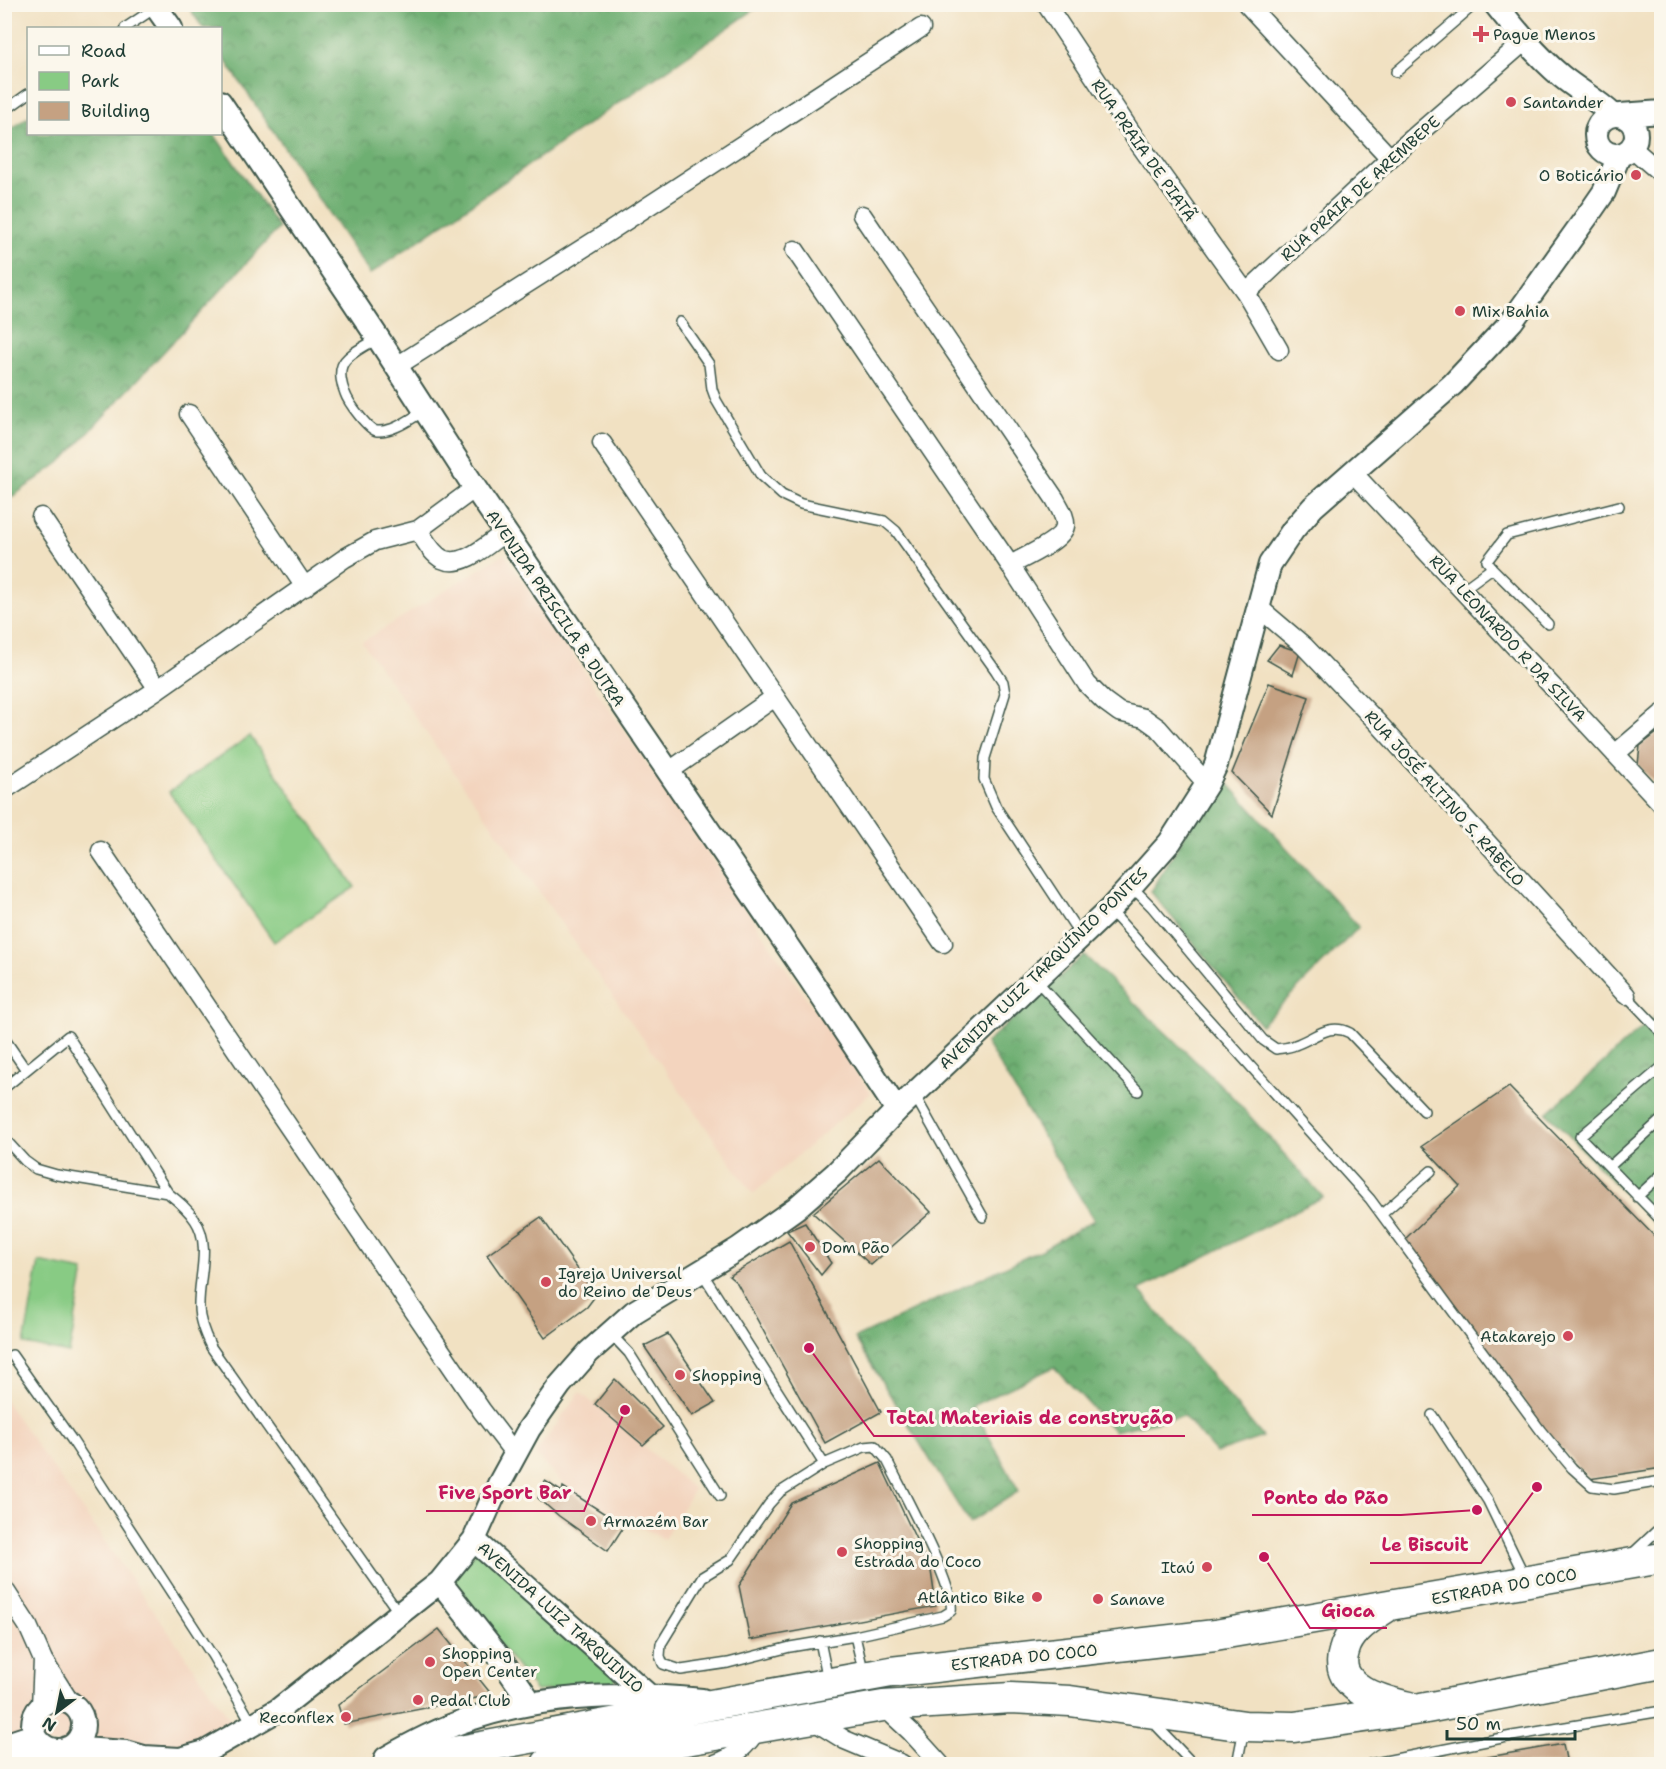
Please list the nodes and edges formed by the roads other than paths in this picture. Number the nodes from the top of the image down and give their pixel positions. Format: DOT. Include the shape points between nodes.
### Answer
graph roads {
  1 [pos="1046,4"];
  2 [pos="1247,4"];
  3 [pos="1475,4"];
  4 [pos="1494,4"];
  5 [pos="155,6"];
  6 [pos="125,27"];
  7 [pos="170,27"];
  8 [pos="921,28"];
  9 [pos="1525,41"];
  10 [pos="1396,72"];
  11 [pos="1562,76"];
  12 [pos="27,95"];
  13 [pos="222,105"];
  14 [pos="4,111"];
  15 [pos="1662,112"];
  16 [pos="1616,115"];
  17 [pos="1662,126"];
  18 [pos="1596,137"];
  19 [pos="1629,148"];
  20 [pos="1390,158"];
  21 [pos="1662,174"];
  22 [pos="1593,208"];
  23 [pos="862,215"];
  24 [pos="795,250"];
  25 [pos="1246,293"];
  26 [pos="680,322"];
  27 [pos="378,338"];
  28 [pos="1279,350"];
  29 [pos="397,366"];
  30 [pos="425,411"];
  31 [pos="189,414"];
  32 [pos="602,443"];
  33 [pos="1353,473"];
  34 [pos="475,488"];
  35 [pos="1619,506"];
  36 [pos="41,517"];
  37 [pos="418,530"];
  38 [pos="505,532"];
  39 [pos="1011,565"];
  40 [pos="1492,568"];
  41 [pos="305,587"];
  42 [pos="1462,590"];
  43 [pos="1258,607"];
  44 [pos="1548,624"];
  45 [pos="158,688"];
  46 [pos="775,697"];
  47 [pos="1662,714"];
  48 [pos="1615,754"];
  49 [pos="668,772"];
  50 [pos="1207,784"];
  51 [pos="6,785"];
  52 [pos="1662,804"];
  53 [pos="101,851"];
  54 [pos="1131,886"];
  55 [pos="1110,909"];
  56 [pos="1081,936"];
  57 [pos="943,943"];
  58 [pos="1035,980"];
  59 [pos="1626,995"];
  60 [pos="1662,1033"];
  61 [pos="4,1038"];
  62 [pos="1662,1067"];
  63 [pos="26,1070"];
  64 [pos="4,1088"];
  65 [pos="1138,1091"];
  66 [pos="914,1094"];
  67 [pos="897,1110"];
  68 [pos="1424,1111"];
  69 [pos="1662,1119"];
  70 [pos="4,1138"];
  71 [pos="1609,1167"];
  72 [pos="1431,1171"];
  73 [pos="1662,1174"];
  74 [pos="168,1193"];
  75 [pos="1637,1197"];
  76 [pos="1382,1215"];
  77 [pos="983,1217"];
  78 [pos="1662,1221"];
  79 [pos="701,1271"];
  80 [pos="610,1333"];
  81 [pos="12,1355"];
  82 [pos="1432,1415"];
  83 [pos="514,1454"];
  84 [pos="824,1464"];
  85 [pos="1662,1481"];
  86 [pos="720,1496"];
  87 [pos="1662,1526"];
  88 [pos="474,1540"];
  89 [pos="1662,1558"];
  90 [pos="1621,1566"];
  91 [pos="1527,1581"];
  92 [pos="440,1582"];
  93 [pos="4,1589"];
  94 [pos="1388,1606"];
  95 [pos="399,1613"];
  96 [pos="855,1636"];
  97 [pos="820,1641"];
  98 [pos="43,1660"];
  99 [pos="1662,1663"];
  100 [pos="865,1677"];
  101 [pos="829,1683"];
  102 [pos="648,1695"];
  103 [pos="727,1702"];
  104 [pos="531,1703"];
  105 [pos="71,1704"];
  106 [pos="41,1706"];
  107 [pos="883,1706"];
  108 [pos="1421,1709"];
  109 [pos="1662,1711"];
  110 [pos="1144,1713"];
  111 [pos="811,1719"];
  112 [pos="83,1723"];
  113 [pos="253,1725"];
  114 [pos="1245,1726"];
  115 [pos="759,1727"];
  116 [pos="34,1735"];
  117 [pos="4,1745"];
  118 [pos="60,1749"];
  119 [pos="126,1752"];
  120 [pos="1395,1762"];
  121 [pos="14,1764"];
  122 [pos="374,1764"];
  123 [pos="388,1764"];
  124 [pos="547,1764"];
  125 [pos="715,1764"];
  126 [pos="902,1764"];
  127 [pos="940,1764"];
  128 [pos="1193,1764"];
  129 [pos="1237,1764"];
  130 [pos="1370,1764"];
  1 -- 25 [label="street, RUA PRAIA DE PIATÃ"];
  2 -- 20 [label="street"];
  3 -- 10 [label="lane"];
  4 -- 9 [label="street"];
  5 -- 6 [label="lane"];
  5 -- 7 [label="street"];
  8 -- 29 [label="street"];
  9 -- 11 [label="street"];
  9 -- 20 [label="street, RUA PRAIA DE AREMBEPE"];
  11 -- 16 [label="street"];
  11 -- 18 [label="street"];
  12 -- 14 [label="lane"];
  13 -- 27 [label="street, AVENIDA PRISCILA B. DUTRA"];
  15 -- 16 [label="street"];
  16 -- 18 [label="street" via="1602,121"];
  16 -- 19 [label="street" via="1635,128"];
  17 -- 19 [label="street"];
  18 -- 19 [label="street" via="1606,153"];
  18 -- 22 [label="street, AVENIDA LUIZ TARQUÍNIO PONTES" via="1599,157"];
  19 -- 21 [label="street"];
  19 -- 22 [label="street, AVENIDA LUIZ TARQUÍNIO PONTES"];
  20 -- 25 [label="street, RUA PRAIA DE AREMBEPE"];
  22 -- 33 [label="street, AVENIDA LUIZ TARQUÍNIO PONTES" via="1512,321 1453,384"];
  23 -- 39 [label="street" via="1064,515 1065,528 1060,536"];
  24 -- 39 [label="street"];
  25 -- 28 [label="street"];
  26 -- 56 [label="lane" via="709,364 716,400 761,476 782,495 801,504 884,520 896,531 1000,676 1005,694 985,758 984,779 996,807"];
  27 -- 29 [label="street, AVENIDA PRISCILA B. DUTRA"];
  27 -- 30 [label="lane" via="342,365 345,394 375,431 391,430"];
  29 -- 30 [label="street, AVENIDA PRISCILA B. DUTRA"];
  30 -- 34 [label="street, AVENIDA PRISCILA B. DUTRA"];
  31 -- 41 [label="street"];
  32 -- 46 [label="street"];
  33 -- 42 [label="street, RUA LEONARDO R DA SILVA"];
  33 -- 43 [label="street, AVENIDA LUIZ TARQUÍNIO PONTES" via="1293,530 1270,564"];
  34 -- 37 [label="street"];
  34 -- 38 [label="street, AVENIDA PRISCILA B. DUTRA"];
  35 -- 40 [label="lane" via="1507,536 1487,561"];
  36 -- 45 [label="street"];
  37 -- 38 [label="street" via="441,559 452,562 469,557"];
  37 -- 41 [label="street" via="375,541"];
  38 -- 49 [label="street, AVENIDA PRISCILA B. DUTRA"];
  39 -- 50 [label="street" via="1088,684 1119,712 1144,718 1158,728"];
  40 -- 42 [label="lane"];
  40 -- 44 [label="lane"];
  41 -- 45 [label="street"];
  42 -- 48 [label="street, RUA LEONARDO R DA SILVA"];
  43 -- 50 [label="street, AVENIDA LUIZ TARQUÍNIO PONTES" via="1216,765"];
  43 -- 59 [label="street, RUA JOSÉ ALTINO S. RABELO" via="1304,646 1377,722"];
  45 -- 51 [label="street"];
  46 -- 49 [label="street"];
  46 -- 57 [label="street"];
  47 -- 48 [label="street"];
  48 -- 52 [label="street, RUA LEONARDO R DA SILVA"];
  49 -- 67 [label="street, AVENIDA PRISCILA B. DUTRA"];
  50 -- 54 [label="street, AVENIDA LUIZ TARQUÍNIO PONTES" via="1170,842"];
  53 -- 83 [label="street"];
  54 -- 55 [label="street, AVENIDA LUIZ TARQUÍNIO PONTES"];
  54 -- 68 [label="lane" via="1263,1040 1276,1049 1292,1047 1332,1028 1341,1028"];
  55 -- 56 [label="street, AVENIDA LUIZ TARQUÍNIO PONTES"];
  55 -- 76 [label="lane"];
  56 -- 58 [label="street, AVENIDA LUIZ TARQUÍNIO PONTES"];
  58 -- 65 [label="lane"];
  58 -- 66 [label="street, AVENIDA LUIZ TARQUÍNIO PONTES"];
  59 -- 60 [label="lane"];
  61 -- 63 [label="lane"];
  62 -- 71 [label="lane" via="1580,1137"];
  63 -- 64 [label="lane"];
  63 -- 74 [label="lane" via="68,1036"];
  66 -- 67 [label="street, AVENIDA LUIZ TARQUÍNIO PONTES"];
  66 -- 77 [label="lane"];
  67 -- 79 [label="street, AVENIDA LUIZ TARQUINIO" via="796,1208"];
  69 -- 71 [label="lane"];
  70 -- 74 [label="lane" via="36,1169"];
  71 -- 75 [label="lane"];
  72 -- 76 [label="lane"];
  73 -- 75 [label="lane"];
  74 -- 95 [label="lane" via="196,1221 201,1237 198,1309 211,1347"];
  75 -- 78 [label="lane"];
  76 -- 85 [label="lane" via="1572,1468 1592,1486 1614,1489"];
  79 -- 80 [label="street, AVENIDA LUIZ TARQUINIO" via="634,1312"];
  79 -- 84 [label="lane"];
  80 -- 83 [label="street, AVENIDA LUIZ TARQUINIO" via="560,1384"];
  80 -- 86 [label="lane" via="629,1353"];
  81 -- 113 [label="lane" via="72,1440"];
  82 -- 91 [label="lane" via="1488,1501"];
  83 -- 88 [label="street, AVENIDA LUIZ TARQUINIO"];
  84 -- 96 [label="lane" via="864,1447 875,1446 881,1451 942,1573 952,1604 951,1611 943,1616"];
  84 -- 97 [label="lane" via="780,1492 730,1560 702,1577 661,1644 660,1656 663,1664 681,1671"];
  87 -- 90 [label="lane"];
  88 -- 92 [label="street, AVENIDA LUIZ TARQUINIO"];
  88 -- 102 [label="street, AVENIDA LUIZ TARQUINIO"];
  89 -- 90 [label="highway, ESTRADA DO COCO"];
  90 -- 91 [label="highway, ESTRADA DO COCO"];
  91 -- 94 [label="highway, ESTRADA DO COCO"];
  92 -- 95 [label="street, AVENIDA LUIZ TARQUINIO"];
  92 -- 104 [label="street"];
  93 -- 98 [label="street" via="28,1626"];
  94 -- 100 [label="highway, ESTRADA DO COCO" via="1215,1635"];
  94 -- 108 [label="highway" via="1358,1628 1346,1643 1341,1658 1343,1673 1354,1686 1371,1695"];
  95 -- 113 [label="street, AVENIDA LUIZ TARQUINIO" via="278,1710"];
  96 -- 97 [label="lane"];
  96 -- 100 [label="lane"];
  97 -- 101 [label="lane"];
  98 -- 105 [label="street"];
  98 -- 106 [label="street"];
  99 -- 108 [label="highway"];
  100 -- 101 [label="highway, ESTRADA DO COCO"];
  101 -- 103 [label="highway, ESTRADA DO COCO"];
  102 -- 103 [label="street"];
  102 -- 104 [label="street" via="574,1697"];
  103 -- 123 [label="highway, ESTRADA DO COCO"];
  104 -- 122 [label="street" via="470,1719"];
  105 -- 106 [label="street" via="56,1700"];
  105 -- 112 [label="street"];
  106 -- 116 [label="street" via="33,1719"];
  107 -- 110 [label="highway" via="1011,1698 1070,1701"];
  107 -- 111 [label="highway"];
  107 -- 127 [label="street"];
  108 -- 114 [label="highway" via="1294,1726"];
  109 -- 120 [label="lane" via="1512,1736"];
  110 -- 114 [label="highway"];
  110 -- 128 [label="lane"];
  111 -- 115 [label="highway"];
  111 -- 126 [label="street" via="845,1740"];
  112 -- 118 [label="street" via="79,1738"];
  112 -- 119 [label="street, AVENIDA LUIZ TARQUINIO"];
  113 -- 119 [label="street, AVENIDA LUIZ TARQUINIO" via="205,1752 180,1759"];
  114 -- 129 [label="lane"];
  115 -- 124 [label="highway"];
  115 -- 125 [label="street" via="739,1753"];
  116 -- 117 [label="street"];
  116 -- 118 [label="street" via="44,1747"];
  118 -- 119 [label="street, AVENIDA LUIZ TARQUINIO"];
  118 -- 121 [label="street, AVENIDA LUIZ TARQUINIO"];
  120 -- 130 [label="lane"];
}
